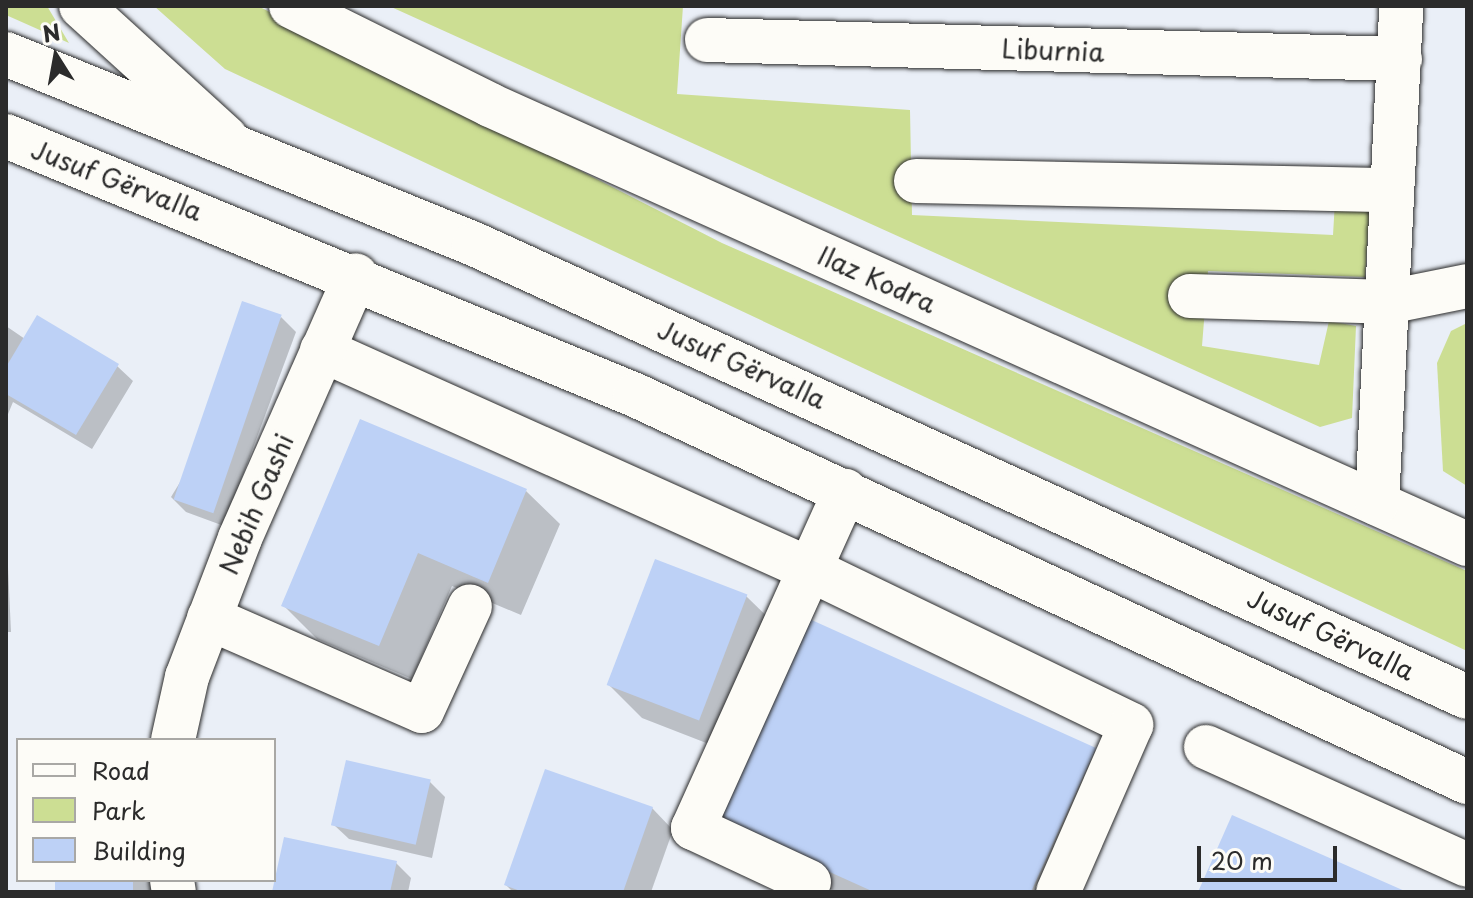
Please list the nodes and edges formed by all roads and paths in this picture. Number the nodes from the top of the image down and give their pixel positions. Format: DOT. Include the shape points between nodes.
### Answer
graph roads {
  1 [pos="81,6"];
  2 [pos="291,6"];
  3 [pos="1401,6"];
  4 [pos="707,40"];
  5 [pos="6,54"];
  6 [pos="1400,59"];
  7 [pos="6,136"];
  8 [pos="237,147"];
  9 [pos="916,181"];
  10 [pos="1392,190"];
  11 [pos="356,275"];
  12 [pos="1467,286"];
  13 [pos="1190,296"];
  14 [pos="1388,302"];
  15 [pos="322,350"];
  16 [pos="845,491"];
  17 [pos="1377,503"];
  18 [pos="1467,544"];
  19 [pos="809,569"];
  20 [pos="470,606"];
  21 [pos="209,618"];
  22 [pos="1467,697"];
  23 [pos="174,738"];
  24 [pos="1206,747"];
  25 [pos="1467,782"];
  26 [pos="1467,865"];
  27 [pos="809,882"];
  28 [pos="1058,892"];
  1 -- 8 [label="main road"];
  2 -- 17 [label="main road, Ilaz Kodra" via="505,112"];
  3 -- 6 [label="main road"];
  4 -- 6 [label="main road, Liburnia"];
  5 -- 8 [label="main road, Jusuf Gërvalla"];
  6 -- 10 [label="main road"];
  7 -- 11 [label="main road, Jusuf Gërvalla"];
  8 -- 22 [label="main road, Jusuf Gërvalla" via="598,299"];
  9 -- 10 [label="main road"];
  10 -- 14 [label="main road"];
  11 -- 15 [label="main road, Nebih Gashi"];
  11 -- 16 [label="main road, Jusuf Gërvalla"];
  12 -- 14 [label="main road"];
  13 -- 14 [label="main road"];
  14 -- 17 [label="main road"];
  15 -- 19 [label="main road"];
  15 -- 21 [label="main road, Nebih Gashi"];
  16 -- 19 [label="main road"];
  16 -- 25 [label="main road, Jusuf Gërvalla"];
  17 -- 18 [label="main road, Ilaz Kodra"];
  19 -- 27 [label="main road" via="693,828"];
  19 -- 28 [label="main road" via="1131,725"];
  20 -- 21 [label="main road" via="422,711"];
  21 -- 23 [label="main road, Nebih Gashi"];
  24 -- 26 [label="main road"];
}
